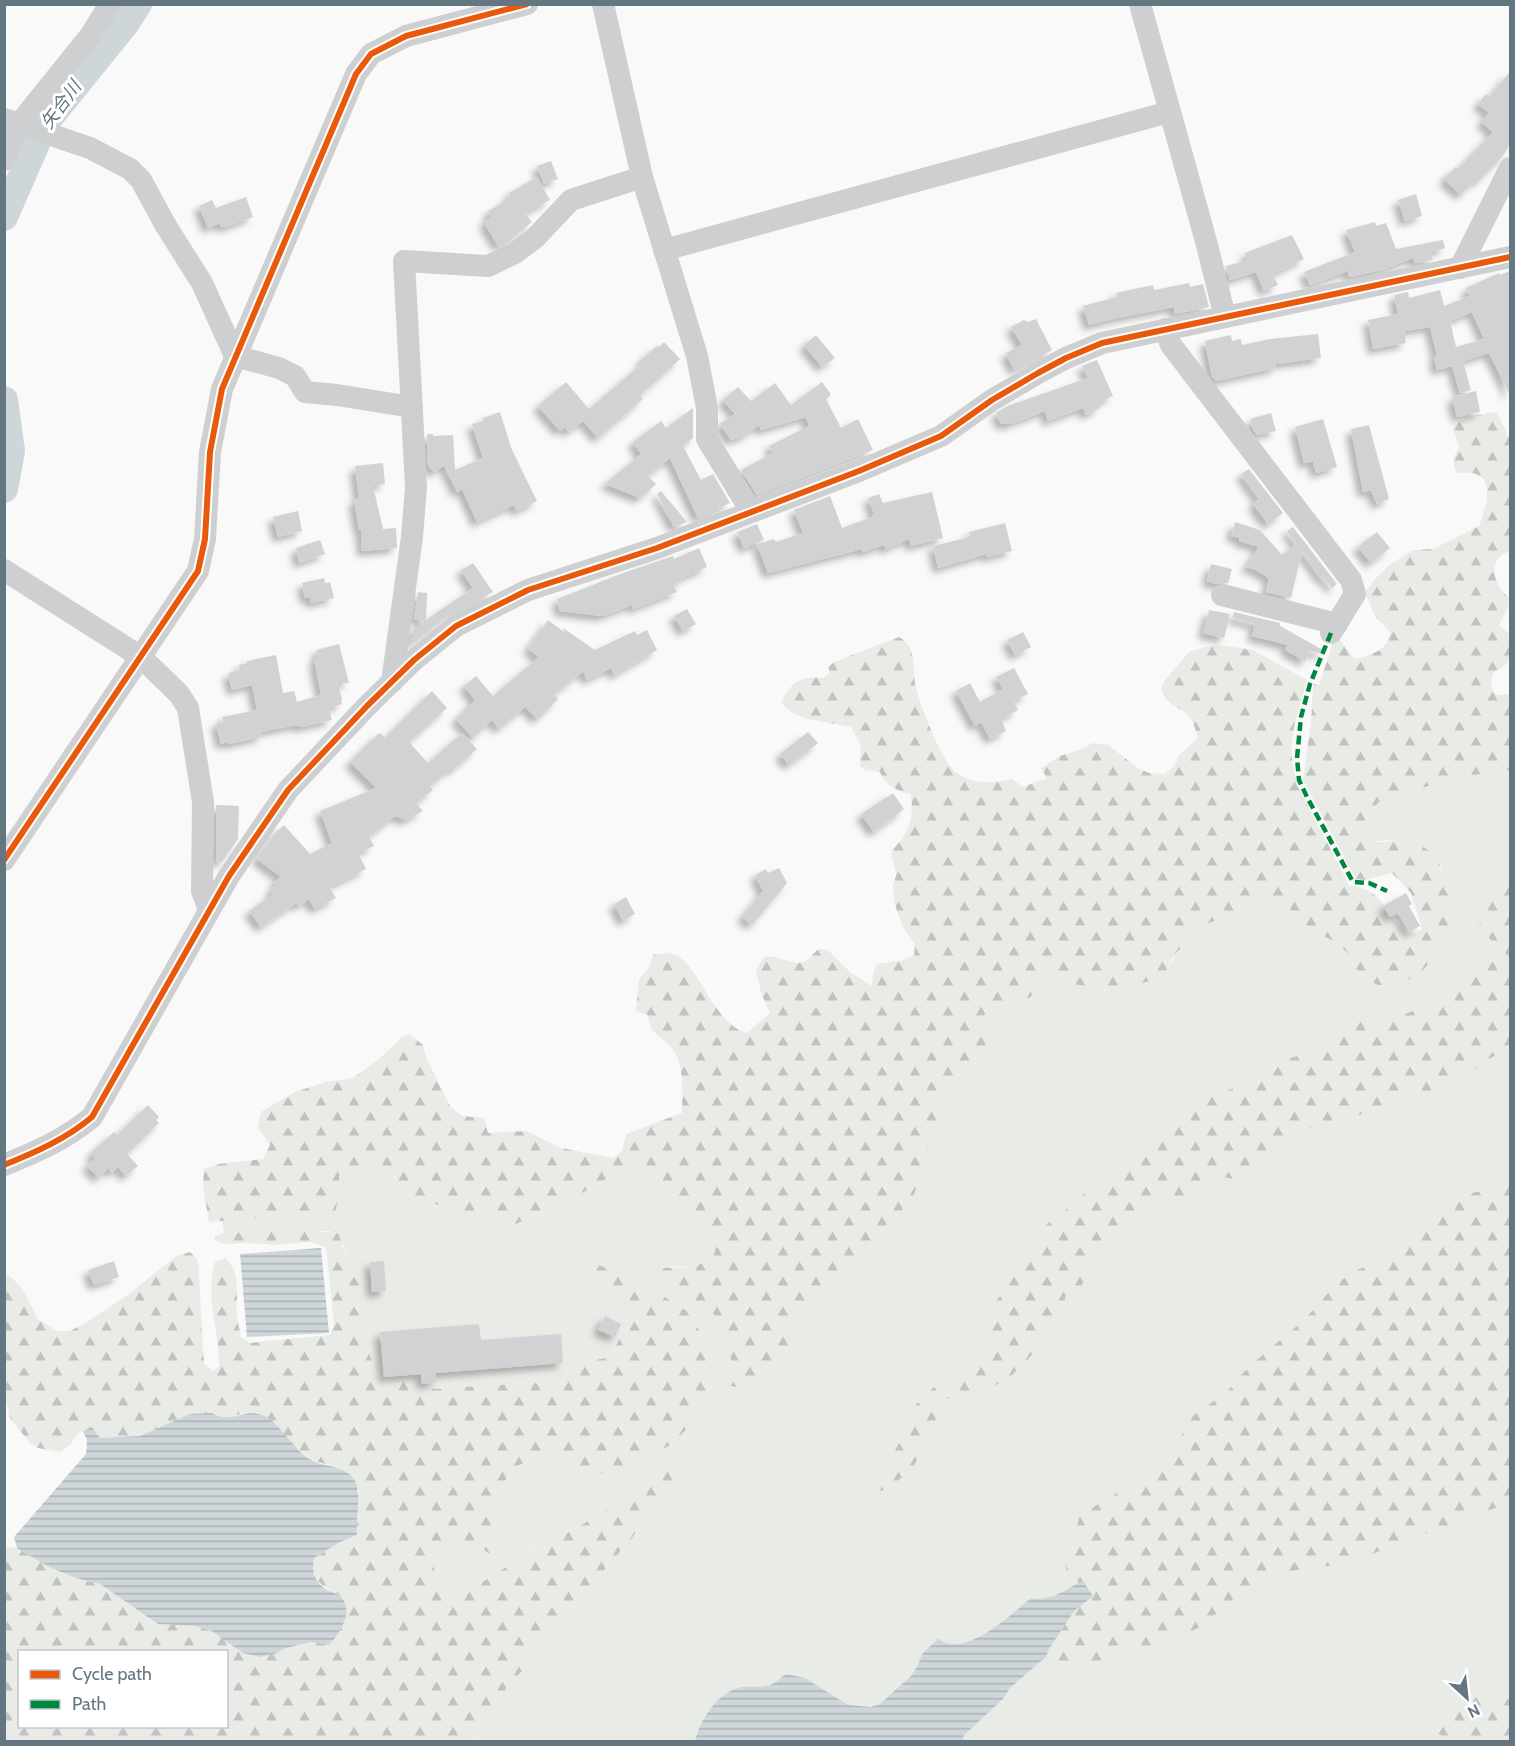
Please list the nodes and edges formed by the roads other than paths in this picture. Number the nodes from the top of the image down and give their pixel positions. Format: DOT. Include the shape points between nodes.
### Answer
graph roads {
  1 [pos="110,4"];
  2 [pos="527,4"];
  3 [pos="603,4"];
  4 [pos="1140,4"];
  5 [pos="1169,112"];
  6 [pos="17,123"];
  7 [pos="4,160"];
  8 [pos="1510,168"];
  9 [pos="642,177"];
  10 [pos="664,250"];
  11 [pos="1510,257"];
  12 [pos="1460,268"];
  13 [pos="1225,317"];
  14 [pos="1165,329"];
  15 [pos="235,356"];
  16 [pos="412,407"];
  17 [pos="753,510"];
  18 [pos="4,570"];
  19 [pos="1222,595"];
  20 [pos="141,657"];
  21 [pos="392,682"];
  22 [pos="4,860"];
  23 [pos="209,910"];
  24 [pos="4,1165"];
  1 -- 6 [label="street" via="90,36"];
  2 -- 15 [label="street" via="406,36 371,54 356,74"];
  3 -- 9 [label="street"];
  4 -- 5 [label="street"];
  5 -- 10 [label="street"];
  5 -- 13 [label="street"];
  6 -- 7 [label="street"];
  6 -- 15 [label="street" via="90,148 130,169 141,180 202,283"];
  8 -- 12 [label="street"];
  9 -- 10 [label="street"];
  9 -- 16 [label="street" via="571,200 535,238 516,253 488,266 404,261"];
  10 -- 17 [label="street" via="697,356 707,408 707,439"];
  11 -- 12 [label="street"];
  12 -- 13 [label="street"];
  13 -- 14 [label="street"];
  14 -- 17 [label="street" via="1102,343 1066,358 992,400 940,436"];
  14 -- 19 [label="street" via="1171,345 1351,580 1355,594 1334,628"];
  15 -- 16 [label="street" via="295,376 305,392"];
  15 -- 20 [label="street" via="222,389 210,452 205,539 198,571"];
  16 -- 21 [label="street" via="416,487"];
  17 -- 21 [label="street" via="657,548 528,590 456,626"];
  18 -- 20 [label="street"];
  20 -- 22 [label="street"];
  20 -- 23 [label="street" via="188,708 202,802 202,891"];
  21 -- 23 [label="street" via="288,790"];
  23 -- 24 [label="street" via="92,1117 42,1150"];
}
